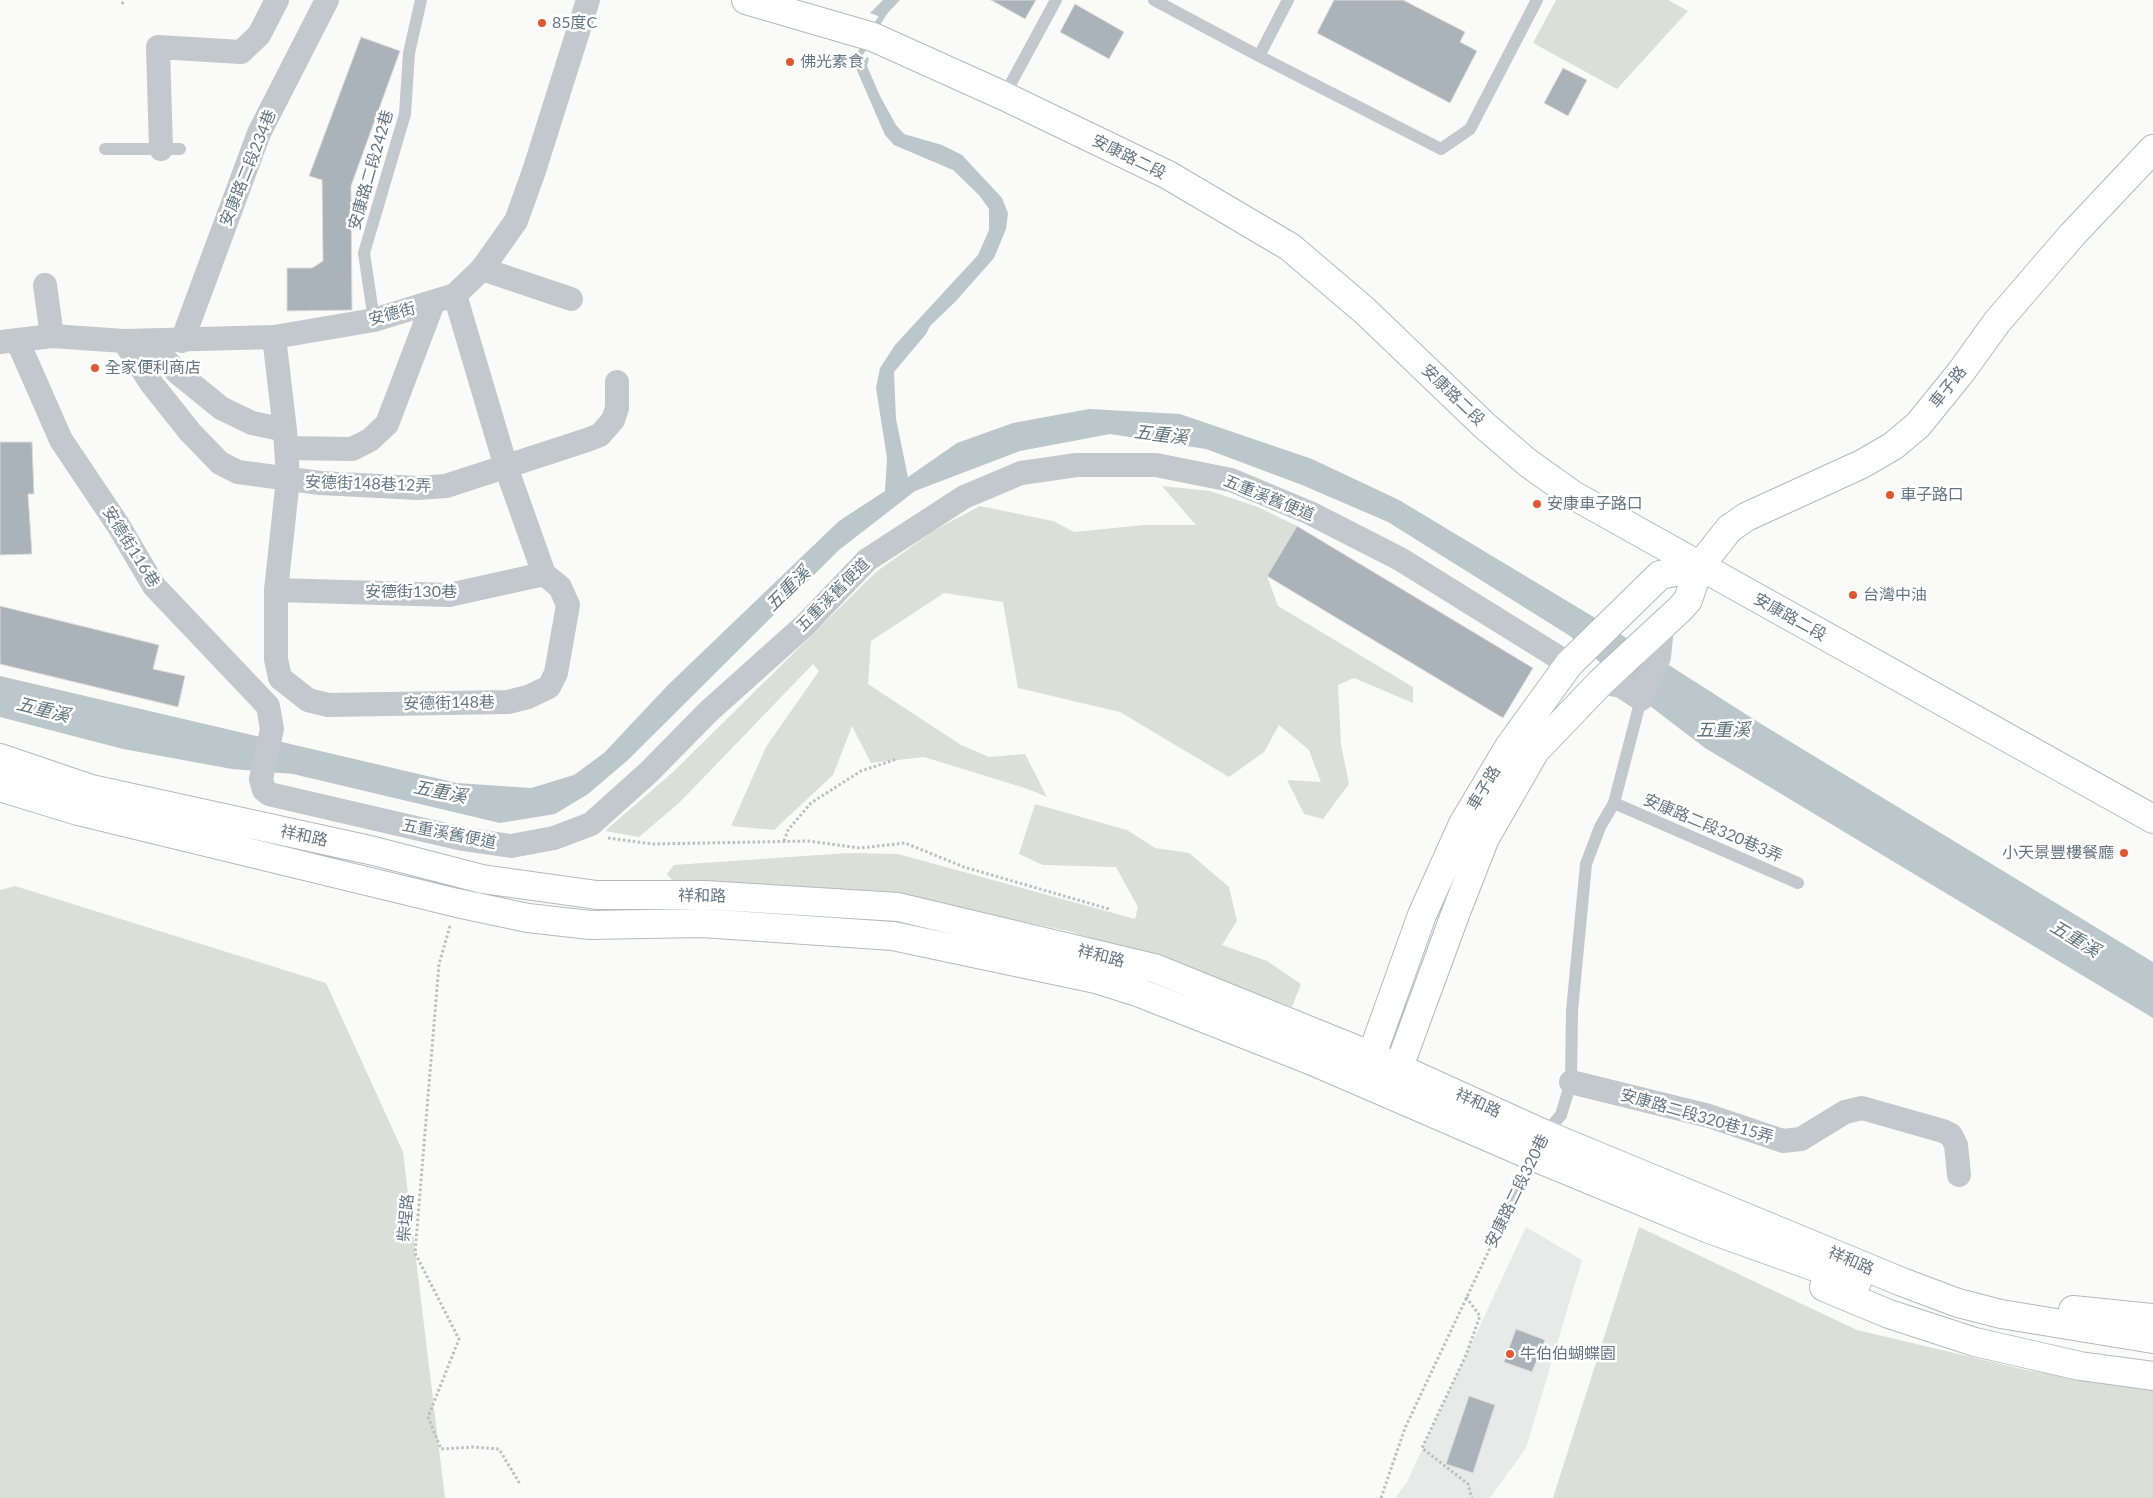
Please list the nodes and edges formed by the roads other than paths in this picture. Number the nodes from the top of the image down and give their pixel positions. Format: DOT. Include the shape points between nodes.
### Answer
graph roads {
  1 [pos="277,0"];
  2 [pos="327,0"];
  3 [pos="421,0"];
  4 [pos="588,0"];
  5 [pos="746,0"];
  6 [pos="1056,0"];
  7 [pos="1154,0"];
  8 [pos="1288,0"];
  9 [pos="1537,0"];
  10 [pos="1259,56"];
  11 [pos="1004,96"];
  12 [pos="105,149"];
  13 [pos="170,149"];
  14 [pos="2153,149"];
  15 [pos="482,269"];
  16 [pos="45,285"];
  17 [pos="444,299"];
  18 [pos="571,299"];
  19 [pos="374,320"];
  20 [pos="52,336"];
  21 [pos="274,337"];
  22 [pos="124,341"];
  23 [pos="148,341"];
  24 [pos="182,341"];
  25 [pos="9,342"];
  26 [pos="617,382"];
  27 [pos="285,439"];
  28 [pos="506,467"];
  29 [pos="288,479"];
  30 [pos="1699,567"];
  31 [pos="544,574"];
  32 [pos="276,590"];
  33 [pos="1662,627"];
  34 [pos="1569,664"];
  35 [pos="1601,682"];
  36 [pos="1641,699"];
  37 [pos="272,729"];
  38 [pos="0,758"];
  39 [pos="0,786"];
  40 [pos="1614,803"];
  41 [pos="2153,819"];
  42 [pos="1798,883"];
  43 [pos="1372,1056"];
  44 [pos="1398,1068"];
  45 [pos="1362,1081"];
  46 [pos="1571,1082"];
  47 [pos="1389,1093"];
  48 [pos="1538,1145"];
  49 [pos="1959,1176"];
  50 [pos="1506,1215"];
  51 [pos="1768,1226"];
  52 [pos="1709,1229"];
  53 [pos="2153,1318"];
  54 [pos="2153,1339"];
  55 [pos="2153,1356"];
  56 [pos="2153,1376"];
  1 -- 13 [label="street" via="259,35 241,52 158,47"];
  2 -- 24 [label="street, 安康路二段234巷" via="259,133"];
  3 -- 19 [label="lane, 安康路二段242巷" via="409,53 405,114 364,253"];
  4 -- 15 [label="street, 安德街" via="516,221"];
  5 -- 11 [label="main road, 安康路二段" via="873,37"];
  6 -- 11 [label="lane"];
  7 -- 10 [label="lane"];
  8 -- 10 [label="lane"];
  9 -- 10 [label="lane" via="1470,129 1441,149"];
  11 -- 30 [label="main road, 安康路二段" via="1168,175 1290,246 1528,463 1574,495"];
  12 -- 13 [label="lane"];
  14 -- 30 [label="main road, 車子路" via="2072,234 1997,322 1918,425 1893,446 1862,464 1746,517 1729,529"];
  15 -- 17 [label="street, 安德街"];
  15 -- 18 [label="street"];
  16 -- 20 [label="street"];
  17 -- 19 [label="street, 安德街"];
  17 -- 27 [label="street" via="386,424 370,440 352,449"];
  17 -- 28 [label="street, 安德街148巷"];
  19 -- 21 [label="street, 安德街"];
  20 -- 22 [label="street, 安德街"];
  20 -- 25 [label="street, 安德街"];
  21 -- 24 [label="street, 安德街"];
  21 -- 27 [label="street, 安德街148巷"];
  22 -- 23 [label="street, 安德街"];
  22 -- 29 [label="street, 安德街148巷12弄" via="150,383 220,463 238,472"];
  23 -- 24 [label="street, 安德街"];
  23 -- 27 [label="street" via="178,373 221,408"];
  25 -- 37 [label="street, 安德街116巷" via="61,440 154,586 268,706"];
  26 -- 28 [label="street, 安德街148巷12弄" via="617,408 613,420 600,435"];
  27 -- 29 [label="street, 安德街148巷"];
  28 -- 29 [label="street, 安德街148巷12弄" via="436,487"];
  28 -- 31 [label="street, 安德街148巷"];
  29 -- 32 [label="street, 安德街148巷"];
  30 -- 33 [label="main road, 車子路" via="1688,600"];
  30 -- 34 [label="main road, 車子路" via="1660,575"];
  30 -- 41 [label="main road, 安康路二段"];
  31 -- 32 [label="street, 安德街130巷" via="449,595"];
  31 -- 32 [label="street, 安德街148巷" via="560,587 568,605 556,673 549,687 508,702 328,705 308,700 280,678 276,659"];
  33 -- 35 [label="main road, 車子路"];
  33 -- 36 [label="street, 安康路二段320巷" via="1659,657"];
  34 -- 37 [label="street, 五重溪舊便道" via="1400,559 1310,513 1231,480 1156,466 1077,465 1021,472 964,497 867,560 805,625 709,711 650,772 591,824 554,838 511,846 463,839 269,794 264,790 261,779"];
  34 -- 43 [label="main road, 車子路" via="1508,747 1463,824 1422,915"];
  35 -- 36 [label="street" via="1621,686"];
  35 -- 44 [label="main road, 車子路" via="1535,750 1485,838"];
  36 -- 40 [label="lane, 安康路二段320巷"];
  38 -- 43 [label="main road, 祥和路" via="91,789 374,851 482,879 597,895 705,896 898,907 1154,968"];
  39 -- 45 [label="main road, 祥和路" via="78,811 528,918 590,925 702,923 893,936 1096,979 1140,993"];
  40 -- 42 [label="lane, 安康路二段320巷3弄"];
  40 -- 46 [label="lane, 安康路二段320巷" via="1600,827 1586,864 1572,1010"];
  43 -- 44 [label="main road, 祥和路"];
  43 -- 45 [label="main road, 車子路"];
  44 -- 47 [label="main road, 車子路"];
  44 -- 48 [label="main road, 祥和路"];
  45 -- 47 [label="main road, 祥和路"];
  46 -- 48 [label="lane, 安康路二段320巷" via="1560,1115"];
  46 -- 49 [label="street, 安康路二段320巷15弄" via="1709,1116 1783,1141 1800,1139 1839,1115 1862,1108 1951,1135 1956,1145"];
  47 -- 48 [label="main road, 祥和路"];
  48 -- 50 [label="lane, 安康路二段320巷"];
  48 -- 51 [label="main road, 祥和路"];
  48 -- 52 [label="main road, 祥和路"];
  51 -- 53 [label="main road" via="1975,1293 2049,1308"];
  51 -- 54 [label="main road, 祥和路" via="1958,1303 2039,1321"];
  52 -- 55 [label="main road, 祥和路" via="1995,1328"];
  52 -- 56 [label="main road" via="1802,1278 1941,1332 2080,1366"];
}
